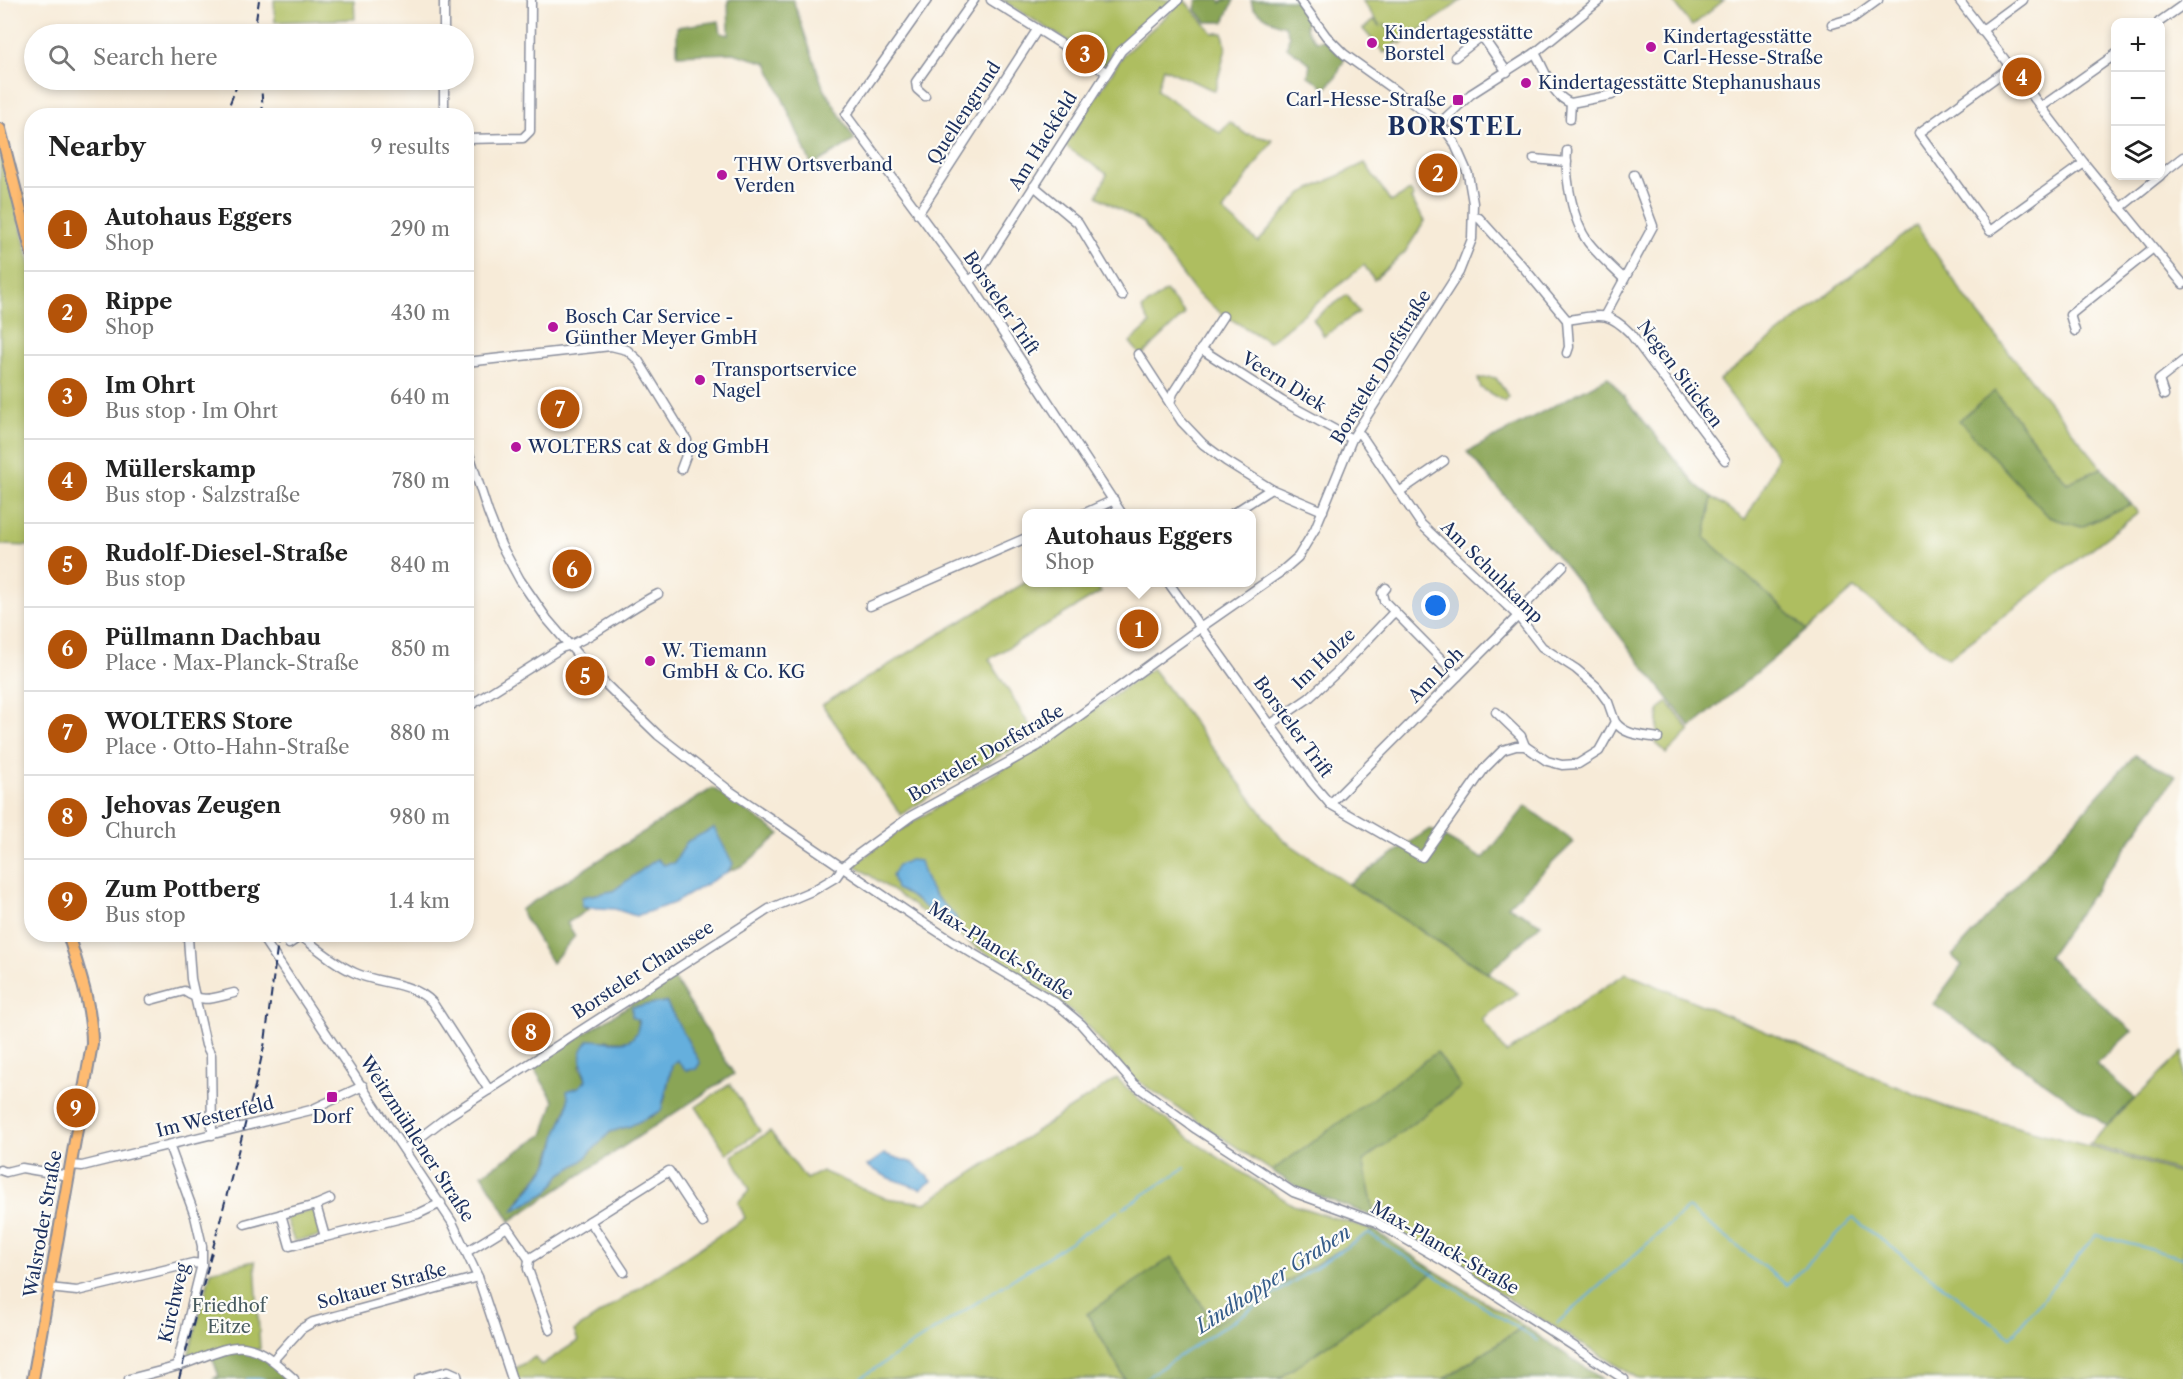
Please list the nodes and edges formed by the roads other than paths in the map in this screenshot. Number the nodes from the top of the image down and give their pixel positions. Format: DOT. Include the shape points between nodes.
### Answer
graph roads {
  1 [pos="444,0"];
  2 [pos="531,0"];
  3 [pos="927,0"];
  4 [pos="974,0"];
  5 [pos="991,0"];
  6 [pos="1178,0"];
  7 [pos="1300,0"];
  8 [pos="1600,0"];
  9 [pos="1878,0"];
  10 [pos="1959,0"];
  11 [pos="2023,0"];
  12 [pos="2183,5"];
  13 [pos="2165,18"];
  14 [pos="444,24"];
  15 [pos="1832,24"];
  16 [pos="1037,30"];
  17 [pos="1981,31"];
  18 [pos="1535,53"];
  19 [pos="1455,57"];
  20 [pos="2111,57"];
  21 [pos="2009,68"];
  22 [pos="1106,72"];
  23 [pos="1507,72"];
  24 [pos="444,90"];
  25 [pos="1612,95"];
  26 [pos="925,96"];
  27 [pos="1571,103"];
  28 [pos="2041,107"];
  29 [pos="444,108"];
  30 [pos="1570,119"];
  31 [pos="1440,123"];
  32 [pos="0,129"];
  33 [pos="474,139"];
  34 [pos="1567,151"];
  35 [pos="2183,157"];
  36 [pos="1534,159"];
  37 [pos="1567,162"];
  38 [pos="2084,163"];
  39 [pos="2165,171"];
  40 [pos="1634,176"];
  41 [pos="2154,180"];
  42 [pos="1034,186"];
  43 [pos="2120,208"];
  44 [pos="918,214"];
  45 [pos="1474,217"];
  46 [pos="24,223"];
  47 [pos="2152,249"];
  48 [pos="1624,279"];
  49 [pos="969,281"];
  50 [pos="2183,284"];
  51 [pos="1122,296"];
  52 [pos="1605,315"];
  53 [pos="1222,316"];
  54 [pos="1567,320"];
  55 [pos="2074,331"];
  56 [pos="1201,349"];
  57 [pos="1567,353"];
  58 [pos="1138,354"];
  59 [pos="474,361"];
  60 [pos="2183,361"];
  61 [pos="2164,395"];
  62 [pos="1170,403"];
  63 [pos="1354,436"];
  64 [pos="1725,460"];
  65 [pos="1444,462"];
  66 [pos="474,469"];
  67 [pos="681,469"];
  68 [pos="1270,489"];
  69 [pos="1400,492"];
  70 [pos="1114,500"];
  71 [pos="1093,509"];
  72 [pos="1120,509"];
  73 [pos="1238,509"];
  74 [pos="1323,511"];
  75 [pos="1022,540"];
  76 [pos="1563,566"];
  77 [pos="1171,587"];
  78 [pos="1386,588"];
  79 [pos="658,594"];
  80 [pos="870,606"];
  81 [pos="1395,611"];
  82 [pos="1518,616"];
  83 [pos="1200,628"];
  84 [pos="568,646"];
  85 [pos="1458,676"];
  86 [pos="474,703"];
  87 [pos="1496,712"];
  88 [pos="1616,722"];
  89 [pos="1271,724"];
  90 [pos="1658,738"];
  91 [pos="1525,746"];
  92 [pos="1330,804"];
  93 [pos="843,867"];
  94 [pos="70,942"];
  95 [pos="188,942"];
  96 [pos="265,942"];
  97 [pos="292,942"];
  98 [pos="309,942"];
  99 [pos="289,944"];
  100 [pos="234,993"];
  101 [pos="195,998"];
  102 [pos="151,1000"];
  103 [pos="363,1086"];
  104 [pos="489,1090"];
  105 [pos="212,1135"];
  106 [pos="169,1145"];
  107 [pos="405,1149"];
  108 [pos="71,1165"];
  109 [pos="0,1170"];
  110 [pos="69,1176"];
  111 [pos="330,1199"];
  112 [pos="441,1203"];
  113 [pos="316,1205"];
  114 [pos="281,1214"];
  115 [pos="590,1221"];
  116 [pos="703,1223"];
  117 [pos="245,1224"];
  118 [pos="325,1237"];
  119 [pos="468,1251"];
  120 [pos="529,1259"];
  121 [pos="202,1264"];
  122 [pos="624,1272"];
  123 [pos="478,1277"];
  124 [pos="49,1288"];
  125 [pos="550,1330"];
  126 [pos="273,1360"];
  127 [pos="179,1366"];
  128 [pos="33,1379"];
  129 [pos="129,1379"];
  130 [pos="294,1379"];
  131 [pos="419,1379"];
  132 [pos="458,1379"];
  133 [pos="512,1379"];
  134 [pos="1624,1379"];
  1 -- 14 [label="street"];
  2 -- 33 [label="street" via="530,131 523,138"];
  3 -- 44 [label="street, Borsteler Trift" via="846,115"];
  4 -- 26 [label="street" via="916,82"];
  5 -- 16 [label="street"];
  6 -- 22 [label="street, Am Hackfeld" via="1121,51"];
  7 -- 31 [label="street, Borsteler Dorfstraße" via="1344,54"];
  8 -- 18 [label="street"];
  9 -- 15 [label="street" via="1853,18"];
  10 -- 17 [label="street"];
  11 -- 17 [label="street"];
  12 -- 13 [label="street"];
  16 -- 22 [label="street"];
  16 -- 44 [label="street, Quellengrund"];
  17 -- 21 [label="street"];
  18 -- 23 [label="street"];
  18 -- 27 [label="street" via="1558,95"];
  19 -- 23 [label="street" via="1479,38 1484,39"];
  20 -- 28 [label="street"];
  21 -- 28 [label="street"];
  21 -- 38 [label="street" via="1919,133 1989,231"];
  22 -- 42 [label="street, Am Hackfeld"];
  23 -- 31 [label="street" via="1471,94"];
  24 -- 29 [label="street"];
  25 -- 27 [label="street"];
  27 -- 30 [label="street"];
  28 -- 38 [label="street"];
  31 -- 45 [label="street, Borsteler Dorfstraße" via="1462,157 1471,186"];
  32 -- 46 [label="main road"];
  34 -- 37 [label="street"];
  35 -- 39 [label="street"];
  36 -- 37 [label="street"];
  37 -- 48 [label="street" via="1581,229 1601,257"];
  38 -- 43 [label="street"];
  40 -- 48 [label="street" via="1653,226"];
  41 -- 43 [label="street"];
  42 -- 49 [label="street, Am Hackfeld" via="978,274"];
  42 -- 51 [label="street" via="1078,223"];
  43 -- 47 [label="street"];
  44 -- 49 [label="street, Borsteler Trift"];
  45 -- 54 [label="street" via="1479,218"];
  45 -- 63 [label="street, Borsteler Dorfstraße" via="1472,239 1458,272"];
  47 -- 50 [label="street"];
  47 -- 55 [label="street" via="2070,315"];
  48 -- 52 [label="street"];
  49 -- 70 [label="street, Borsteler Trift"];
  52 -- 54 [label="street"];
  52 -- 64 [label="street, Negen Stücken" via="1630,333"];
  53 -- 56 [label="street"];
  54 -- 57 [label="street"];
  56 -- 62 [label="street"];
  56 -- 63 [label="street, Veern Diek" via="1302,413"];
  58 -- 62 [label="street"];
  59 -- 67 [label="street" via="611,346 627,350 638,360 687,440"];
  60 -- 61 [label="street" via="2159,380"];
  62 -- 68 [label="street" via="1203,444"];
  63 -- 69 [label="street, Am Schuhkamp" via="1361,435"];
  63 -- 74 [label="street, Borsteler Dorfstraße"];
  65 -- 69 [label="street"];
  66 -- 84 [label="street, Max-Planck-Straße" via="501,545 520,580"];
  68 -- 73 [label="street"];
  68 -- 74 [label="street"];
  69 -- 82 [label="street, Am Schuhkamp" via="1421,524"];
  70 -- 71 [label="street"];
  70 -- 72 [label="street, Borsteler Trift"];
  74 -- 83 [label="street, Borsteler Dorfstraße" via="1305,547 1291,564"];
  75 -- 80 [label="street"];
  76 -- 82 [label="street, Am Loh"];
  77 -- 83 [label="street, Borsteler Trift"];
  78 -- 81 [label="street" via="1382,593 1384,601"];
  79 -- 84 [label="street"];
  81 -- 85 [label="street"];
  81 -- 89 [label="street, Im Holze" via="1309,698"];
  82 -- 85 [label="street, Am Loh"];
  82 -- 88 [label="street, Am Schuhkamp" via="1542,647 1597,687"];
  83 -- 89 [label="street, Borsteler Trift"];
  83 -- 93 [label="street, Borsteler Dorfstraße" via="1038,746 911,816"];
  84 -- 86 [label="street"];
  84 -- 93 [label="street, Max-Planck-Straße" via="658,735 730,791"];
  85 -- 92 [label="street, Am Loh"];
  87 -- 91 [label="street" via="1521,736"];
  88 -- 90 [label="street" via="1628,733"];
  88 -- 91 [label="street" via="1599,751 1578,764 1546,761"];
  89 -- 92 [label="street, Borsteler Trift"];
  91 -- 92 [label="street, Borsteler Trift" via="1503,750 1484,769 1422,856"];
  93 -- 104 [label="street, Borsteler Chaussee" via="814,890 769,909"];
  93 -- 134 [label="street, Max-Planck-Straße" via="960,946 1056,1003 1081,1024 1134,1084 1205,1135 1293,1192 1376,1222 1445,1262"];
  94 -- 108 [label="main road, Walsroder Straße" via="92,1023 92,1044"];
  95 -- 101 [label="street"];
  96 -- 103 [label="street, Weitzmühlener Straße"];
  97 -- 99 [label="street"];
  98 -- 104 [label="street" via="354,972 425,995"];
  100 -- 101 [label="street" via="207,1000"];
  101 -- 102 [label="street" via="184,991"];
  101 -- 105 [label="street" via="211,1055"];
  103 -- 105 [label="street, Im Westerfeld" via="311,1110"];
  103 -- 107 [label="street, Weitzmühlener Straße"];
  104 -- 107 [label="street, Borsteler Chaussee"];
  105 -- 106 [label="street, Im Westerfeld"];
  106 -- 108 [label="street, Im Westerfeld" via="82,1166"];
  106 -- 121 [label="street, Kirchweg" via="200,1232"];
  107 -- 112 [label="street, Weitzmühlener Straße"];
  108 -- 110 [label="main road, Walsroder Straße"];
  109 -- 110 [label="street" via="22,1168"];
  110 -- 124 [label="main road, Walsroder Straße"];
  111 -- 113 [label="street"];
  112 -- 118 [label="street" via="418,1214"];
  112 -- 119 [label="street, Weitzmühlener Straße"];
  113 -- 114 [label="street"];
  113 -- 118 [label="street"];
  114 -- 117 [label="street"];
  114 -- 118 [label="street" via="290,1246"];
  115 -- 116 [label="street" via="669,1171"];
  115 -- 120 [label="street"];
  115 -- 122 [label="street"];
  119 -- 120 [label="street" via="507,1227"];
  119 -- 123 [label="street, Weitzmühlener Straße"];
  120 -- 125 [label="street" via="528,1269"];
  121 -- 124 [label="street" via="77,1291"];
  121 -- 127 [label="street, Kirchweg"];
  123 -- 126 [label="street, Soltauer Straße" via="313,1322 296,1334"];
  123 -- 133 [label="street, Weitzmühlener Straße"];
  124 -- 128 [label="main road, Walsroder Straße"];
  126 -- 127 [label="street" via="236,1346"];
  126 -- 130 [label="street"];
  127 -- 129 [label="street"];
  131 -- 132 [label="street" via="448,1371"];
}
